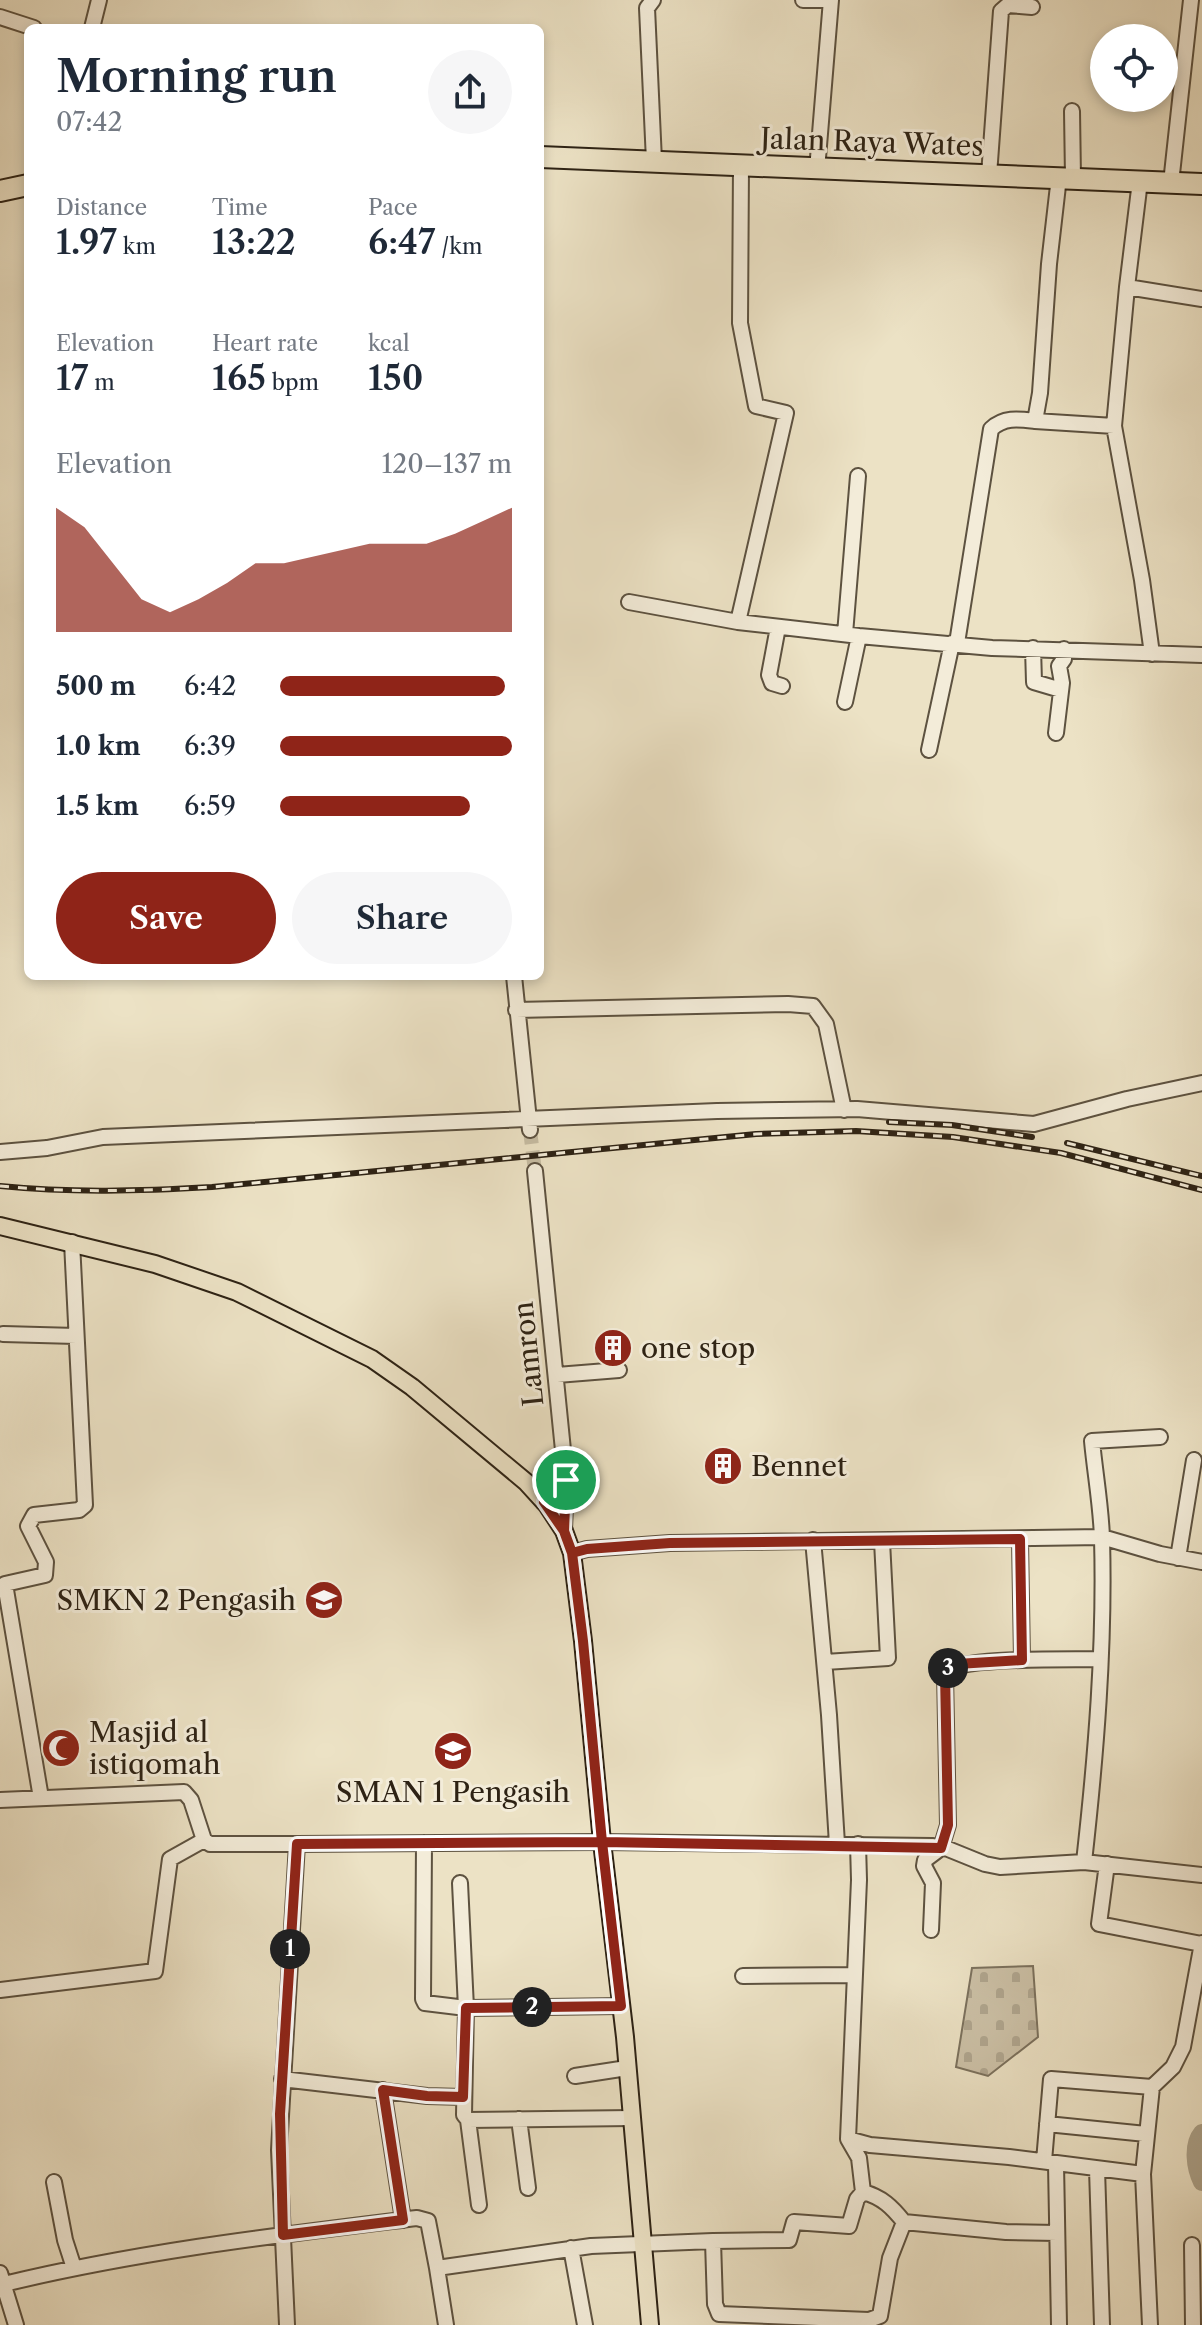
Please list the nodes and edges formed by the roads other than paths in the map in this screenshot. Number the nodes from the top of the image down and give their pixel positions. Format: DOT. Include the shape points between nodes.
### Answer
graph roads {
  1 [pos="99,0"];
  2 [pos="653,0"];
  3 [pos="803,0"];
  4 [pos="830,0"];
  5 [pos="1191,0"];
  6 [pos="1032,7"];
  7 [pos="0,17"];
  8 [pos="93,24"];
  9 [pos="24,25"];
  10 [pos="1072,111"];
  11 [pos="544,157"];
  12 [pos="654,161"];
  13 [pos="741,165"];
  14 [pos="817,170"];
  15 [pos="989,175"];
  16 [pos="1066,178"];
  17 [pos="1140,181"];
  18 [pos="1171,183"];
  19 [pos="1202,184"];
  20 [pos="24,186"];
  21 [pos="0,191"];
  22 [pos="1127,287"];
  23 [pos="1202,299"];
  24 [pos="1035,421"];
  25 [pos="1114,426"];
  26 [pos="858,476"];
  27 [pos="629,602"];
  28 [pos="738,622"];
  29 [pos="778,627"];
  30 [pos="852,635"];
  31 [pos="954,643"];
  32 [pos="1033,648"];
  33 [pos="1064,649"];
  34 [pos="1152,654"];
  35 [pos="1202,655"];
  36 [pos="782,686"];
  37 [pos="1061,690"];
  38 [pos="845,702"];
  39 [pos="1056,733"];
  40 [pos="929,750"];
  41 [pos="514,980"];
  42 [pos="516,1010"];
  43 [pos="1202,1083"];
  44 [pos="844,1110"];
  45 [pos="529,1124"];
  46 [pos="0,1152"];
  47 [pos="535,1171"];
  48 [pos="0,1226"];
  49 [pos="72,1242"];
  50 [pos="3,1334"];
  51 [pos="76,1336"];
  52 [pos="619,1370"];
  53 [pos="557,1375"];
  54 [pos="1160,1437"];
  55 [pos="1194,1460"];
  56 [pos="566,1480"];
  57 [pos="544,1502"];
  58 [pos="564,1531"];
  59 [pos="1102,1537"];
  60 [pos="1020,1539"];
  61 [pos="813,1540"];
  62 [pos="882,1541"];
  63 [pos="572,1553"];
  64 [pos="1178,1558"];
  65 [pos="1202,1562"];
  66 [pos="1100,1659"];
  67 [pos="1022,1660"];
  68 [pos="825,1662"];
  69 [pos="41,1798"];
  70 [pos="0,1800"];
  71 [pos="204,1840"];
  72 [pos="602,1842"];
  73 [pos="424,1843"];
  74 [pos="297,1844"];
  75 [pos="837,1844"];
  76 [pos="858,1844"];
  77 [pos="941,1848"];
  78 [pos="1084,1862"];
  79 [pos="1107,1864"];
  80 [pos="1202,1875"];
  81 [pos="460,1883"];
  82 [pos="931,1930"];
  83 [pos="1202,1944"];
  84 [pos="855,1975"];
  85 [pos="743,1976"];
  86 [pos="0,1990"];
  87 [pos="621,2006"];
  88 [pos="466,2008"];
  89 [pos="627,2068"];
  90 [pos="575,2076"];
  91 [pos="282,2079"];
  92 [pos="1152,2087"];
  93 [pos="383,2090"];
  94 [pos="463,2097"];
  95 [pos="632,2118"];
  96 [pos="519,2119"];
  97 [pos="468,2120"];
  98 [pos="1047,2124"];
  99 [pos="1146,2134"];
  100 [pos="848,2139"];
  101 [pos="1050,2162"];
  102 [pos="1097,2169"];
  103 [pos="1143,2174"];
  104 [pos="54,2182"];
  105 [pos="528,2188"];
  106 [pos="863,2192"];
  107 [pos="479,2205"];
  108 [pos="403,2220"];
  109 [pos="904,2222"];
  110 [pos="1057,2233"];
  111 [pos="283,2235"];
  112 [pos="713,2241"];
  113 [pos="643,2244"];
  114 [pos="1192,2245"];
  115 [pos="571,2248"];
  116 [pos="74,2268"];
  117 [pos="437,2268"];
  118 [pos="2,2278"];
  119 [pos="835,2322"];
  120 [pos="16,2325"];
  121 [pos="287,2325"];
  122 [pos="446,2325"];
  123 [pos="585,2325"];
  124 [pos="650,2325"];
  125 [pos="1059,2325"];
  126 [pos="1102,2325"];
  127 [pos="1150,2325"];
  128 [pos="1193,2325"];
  1 -- 8 [label="street"];
  2 -- 12 [label="street" via="647,8"];
  3 -- 4 [label="street"];
  4 -- 14 [label="street"];
  5 -- 18 [label="street"];
  6 -- 15 [label="street" via="1008,5 1001,11"];
  7 -- 9 [label="street"];
  10 -- 16 [label="street"];
  11 -- 12 [label="highway, Jalan Raya Wates"];
  12 -- 13 [label="highway, Jalan Raya Wates"];
  13 -- 14 [label="highway, Jalan Raya Wates"];
  13 -- 28 [label="street" via="740,323 756,406 786,413"];
  14 -- 15 [label="highway, Jalan Raya Wates"];
  15 -- 16 [label="highway, Jalan Raya Wates"];
  16 -- 17 [label="highway, Jalan Raya Wates"];
  16 -- 24 [label="street" via="1049,264"];
  17 -- 18 [label="highway, Jalan Raya Wates"];
  17 -- 22 [label="street"];
  18 -- 19 [label="highway, Jalan Raya Wates"];
  20 -- 21 [label="highway"];
  22 -- 23 [label="street"];
  22 -- 25 [label="street"];
  24 -- 25 [label="street"];
  24 -- 31 [label="street" via="1011,419 991,429"];
  25 -- 34 [label="street"];
  26 -- 30 [label="street"];
  27 -- 28 [label="street"];
  28 -- 29 [label="street"];
  29 -- 30 [label="street"];
  29 -- 36 [label="street" via="769,675 772,683"];
  30 -- 31 [label="street"];
  30 -- 38 [label="street"];
  31 -- 32 [label="street"];
  31 -- 40 [label="street"];
  32 -- 33 [label="street"];
  32 -- 37 [label="street" via="1034,682"];
  33 -- 34 [label="street"];
  33 -- 37 [label="street"];
  34 -- 35 [label="street"];
  37 -- 39 [label="street"];
  41 -- 42 [label="street"];
  42 -- 44 [label="street" via="813,1006 826,1024"];
  42 -- 45 [label="street"];
  43 -- 44 [label="street" via="1034,1124"];
  44 -- 45 [label="street"];
  45 -- 46 [label="street" via="103,1137"];
  47 -- 53 [label="street, Lamron"];
  48 -- 49 [label="main road"];
  49 -- 51 [label="street"];
  49 -- 57 [label="main road" via="237,1292 372,1359 412,1387"];
  50 -- 51 [label="street"];
  51 -- 69 [label="street" via="85,1505 34,1515 28,1526 46,1562 45,1575 5,1584"];
  52 -- 53 [label="street"];
  53 -- 56 [label="street, Lamron"];
  54 -- 59 [label="street" via="1092,1441"];
  55 -- 64 [label="street"];
  56 -- 57 [label="main road"];
  56 -- 58 [label="street, Lamron"];
  57 -- 58 [label="main road"];
  58 -- 63 [label="main road"];
  59 -- 60 [label="street"];
  59 -- 64 [label="street"];
  59 -- 66 [label="street"];
  60 -- 62 [label="street"];
  60 -- 67 [label="street"];
  61 -- 62 [label="street"];
  61 -- 63 [label="street" via="670,1543"];
  61 -- 68 [label="street"];
  62 -- 68 [label="street" via="888,1658"];
  63 -- 72 [label="main road"];
  64 -- 65 [label="street"];
  66 -- 67 [label="street"];
  66 -- 78 [label="street"];
  67 -- 77 [label="street" via="957,1664 945,1673 948,1825"];
  68 -- 75 [label="street"];
  69 -- 70 [label="street"];
  69 -- 71 [label="street" via="184,1792"];
  71 -- 74 [label="street"];
  71 -- 86 [label="street" via="170,1859 155,1971"];
  72 -- 73 [label="street"];
  72 -- 75 [label="street"];
  72 -- 87 [label="main road"];
  73 -- 74 [label="street"];
  73 -- 88 [label="street" via="423,1999 427,2005"];
  74 -- 91 [label="street"];
  75 -- 76 [label="street"];
  76 -- 77 [label="street"];
  76 -- 84 [label="street"];
  77 -- 78 [label="street" via="1000,1867"];
  77 -- 82 [label="street" via="924,1866 933,1883"];
  78 -- 79 [label="street"];
  79 -- 80 [label="street"];
  79 -- 83 [label="street" via="1099,1924"];
  81 -- 88 [label="street"];
  83 -- 92 [label="street" via="1183,2047 1173,2067"];
  84 -- 85 [label="street"];
  84 -- 100 [label="street"];
  87 -- 88 [label="street"];
  87 -- 89 [label="main road"];
  88 -- 94 [label="street"];
  89 -- 90 [label="street"];
  89 -- 95 [label="main road"];
  91 -- 93 [label="street"];
  91 -- 111 [label="street"];
  92 -- 98 [label="street" via="1051,2079"];
  92 -- 99 [label="street"];
  93 -- 94 [label="street"];
  93 -- 108 [label="street"];
  94 -- 97 [label="street"];
  95 -- 96 [label="street"];
  95 -- 113 [label="main road"];
  96 -- 97 [label="street"];
  96 -- 105 [label="street"];
  97 -- 107 [label="street"];
  98 -- 99 [label="street"];
  98 -- 101 [label="street"];
  99 -- 103 [label="street"];
  100 -- 101 [label="street"];
  100 -- 106 [label="street" via="859,2158"];
  101 -- 102 [label="street"];
  101 -- 110 [label="street"];
  102 -- 103 [label="street"];
  102 -- 126 [label="street"];
  103 -- 127 [label="street"];
  104 -- 116 [label="street"];
  106 -- 109 [label="street" via="892,2206"];
  106 -- 112 [label="street" via="849,2226 794,2222 789,2240"];
  108 -- 111 [label="street"];
  108 -- 117 [label="street" via="428,2221"];
  109 -- 110 [label="street"];
  109 -- 119 [label="street" via="890,2258 880,2316"];
  110 -- 125 [label="street"];
  111 -- 116 [label="street"];
  111 -- 121 [label="street"];
  112 -- 113 [label="street"];
  112 -- 119 [label="street" via="719,2314"];
  113 -- 115 [label="street"];
  113 -- 124 [label="main road"];
  114 -- 128 [label="street"];
  115 -- 117 [label="street"];
  115 -- 123 [label="street"];
  116 -- 118 [label="street"];
  117 -- 122 [label="street"];
  118 -- 120 [label="street"];
}
